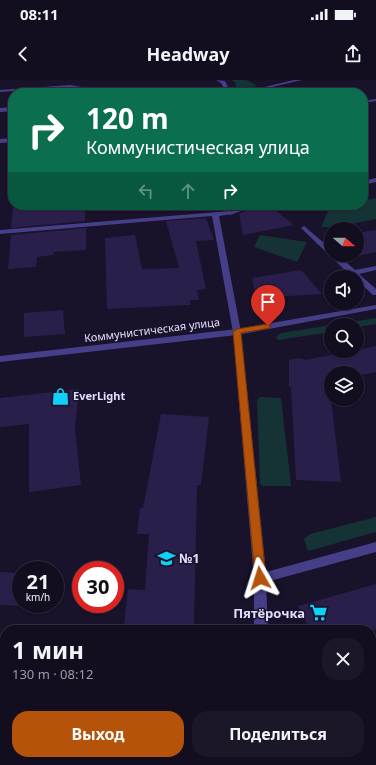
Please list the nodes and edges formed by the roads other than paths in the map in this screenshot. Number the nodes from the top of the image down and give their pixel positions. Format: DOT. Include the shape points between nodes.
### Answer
graph roads {
  1 [pos="218,80"];
  2 [pos="300,80"];
  3 [pos="42,88"];
  4 [pos="83,88"];
  5 [pos="226,88"];
  6 [pos="264,88"];
  7 [pos="240,210"];
  8 [pos="215,214"];
  9 [pos="304,228"];
  10 [pos="0,232"];
  11 [pos="324,247"];
  12 [pos="342,262"];
  13 [pos="376,268"];
  14 [pos="351,270"];
  15 [pos="364,270"];
  16 [pos="364,282"];
  17 [pos="376,293"];
  18 [pos="376,307"];
  19 [pos="237,332"];
  20 [pos="0,359"];
  21 [pos="376,546"];
  22 [pos="260,578"];
  23 [pos="261,625"];
  1 -- 5 [label="street"];
  2 -- 6 [label="street"];
  3 -- 4 [label="street"];
  7 -- 8 [label="street"];
  8 -- 10 [label="street"];
  8 -- 19 [label="street"];
  9 -- 11 [label="street"];
  12 -- 14 [label="street"];
  13 -- 15 [label="street"];
  16 -- 17 [label="street"];
  18 -- 19 [label="street, Коммунистическая улица"];
  19 -- 20 [label="street, Коммунистическая улица"];
  19 -- 22 [label="street"];
  21 -- 22 [label="street"];
  22 -- 23 [label="street"];
}
